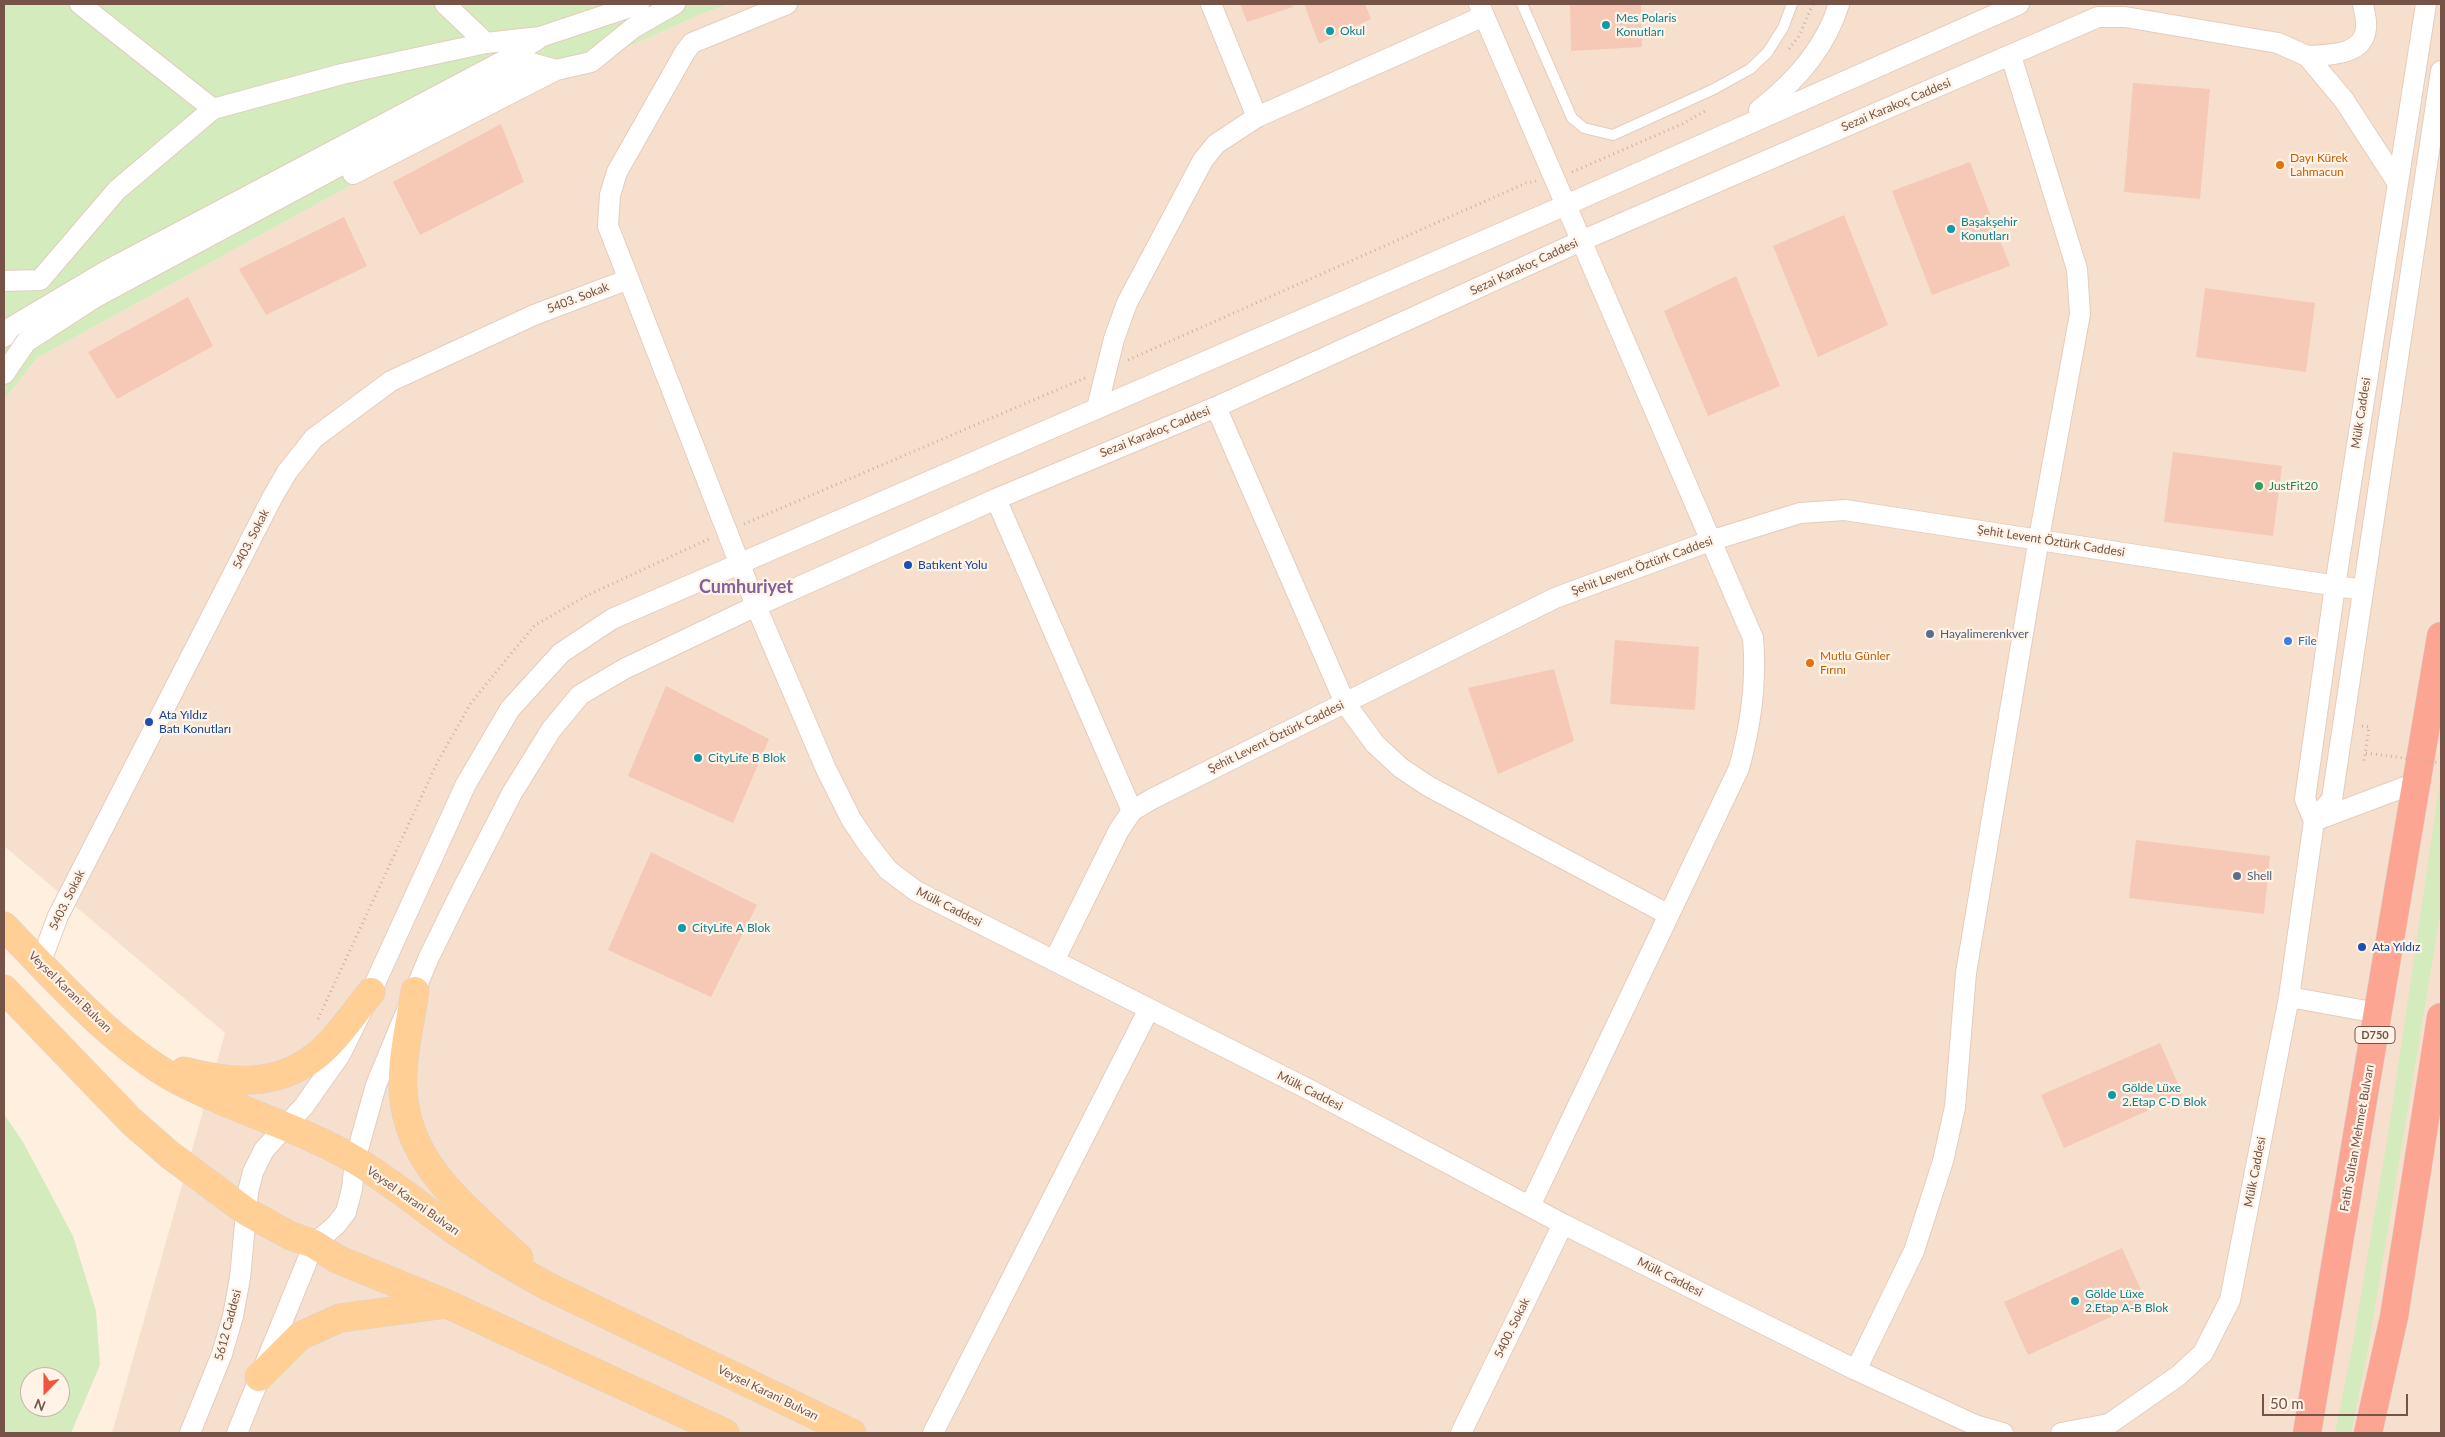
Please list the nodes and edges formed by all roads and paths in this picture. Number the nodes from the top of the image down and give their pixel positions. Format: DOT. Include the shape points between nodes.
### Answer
graph roads {
  1 [pos="80,4"];
  2 [pos="445,4"];
  3 [pos="639,4"];
  4 [pos="675,4"];
  5 [pos="787,4"];
  6 [pos="1211,4"];
  7 [pos="1522,4"];
  8 [pos="1792,4"];
  9 [pos="1838,4"];
  10 [pos="2019,4"];
  11 [pos="2363,4"];
  12 [pos="2426,4"];
  13 [pos="1482,10"];
  14 [pos="540,37"];
  15 [pos="486,43"];
  16 [pos="2011,56"];
  17 [pos="2307,56"];
  18 [pos="2441,71"];
  19 [pos="213,109"];
  20 [pos="1257,117"];
  21 [pos="1731,131"];
  22 [pos="2397,182"];
  23 [pos="1526,183"];
  24 [pos="1566,205"];
  25 [pos="1581,241"];
  26 [pos="629,279"];
  27 [pos="4,281"];
  28 [pos="4,337"];
  29 [pos="1138,357"];
  30 [pos="4,374"];
  31 [pos="1060,388"];
  32 [pos="1216,407"];
  33 [pos="1097,408"];
  34 [pos="996,499"];
  35 [pos="766,515"];
  36 [pos="2039,538"];
  37 [pos="1710,541"];
  38 [pos="739,563"];
  39 [pos="2335,586"];
  40 [pos="2363,590"];
  41 [pos="756,606"];
  42 [pos="2441,636"];
  43 [pos="1345,702"];
  44 [pos="2361,734"];
  45 [pos="2366,753"];
  46 [pos="2364,761"];
  47 [pos="2441,763"];
  48 [pos="2418,782"];
  49 [pos="1132,811"];
  50 [pos="2314,821"];
  51 [pos="1669,915"];
  52 [pos="4,926"];
  53 [pos="1054,961"];
  54 [pos="40,964"];
  55 [pos="4,989"];
  56 [pos="372,992"];
  57 [pos="415,992"];
  58 [pos="2289,997"];
  59 [pos="1149,1009"];
  60 [pos="2378,1014"];
  61 [pos="2441,1017"];
  62 [pos="148,1062"];
  63 [pos="286,1127"];
  64 [pos="355,1160"];
  65 [pos="1530,1206"];
  66 [pos="248,1212"];
  67 [pos="1563,1224"];
  68 [pos="314,1244"];
  69 [pos="548,1287"];
  70 [pos="447,1304"];
  71 [pos="2394,1317"];
  72 [pos="1856,1370"];
  73 [pos="259,1377"];
  74 [pos="190,1433"];
  75 [pos="237,1433"];
  76 [pos="725,1433"];
  77 [pos="852,1433"];
  78 [pos="933,1433"];
  79 [pos="1461,1433"];
  80 [pos="2003,1433"];
  81 [pos="2061,1433"];
  82 [pos="2307,1433"];
  83 [pos="2368,1433"];
  84 [pos="2388,1433"];
  1 -- 19 [label="street"];
  2 -- 15 [label="street"];
  3 -- 14 [label="street"];
  4 -- 30 [label="street" via="633,28 591,62 556,70 530,63 94,298 26,342"];
  5 -- 26 [label="street, Mülk Caddesi" via="692,42 675,69 616,172 610,195 608,226"];
  6 -- 20 [label="street"];
  7 -- 8 [label="lane" via="1572,118 1584,128 1614,135 1750,69 1767,53 1778,36"];
  9 -- 21 [label="street" via="1834,19 1810,60 1782,92"];
  10 -- 21 [label="street"];
  11 -- 17 [label="street, Sezai Karakoç Caddesi" via="2366,29 2358,45 2340,55"];
  12 -- 22 [label="street, Mülk Caddesi"];
  13 -- 20 [label="street"];
  13 -- 24 [label="street"];
  14 -- 15 [label="street"];
  14 -- 28 [label="street" via="505,60 106,271 10,328"];
  15 -- 19 [label="street" via="342,74"];
  16 -- 17 [label="street, Sezai Karakoç Caddesi" via="2098,17 2125,17 2278,43"];
  16 -- 25 [label="street, Sezai Karakoç Caddesi"];
  16 -- 36 [label="street" via="2078,269 2080,290 2080,314"];
  17 -- 22 [label="street, Sezai Karakoç Caddesi" via="2344,100"];
  18 -- 40 [label="street"];
  19 -- 27 [label="street" via="117,190 40,280"];
  20 -- 33 [label="street" via="1216,144 1203,160 1127,303 1114,338"];
  21 -- 24 [label="street"];
  22 -- 39 [label="street, Mülk Caddesi"];
  23 -- 29 [label="path"];
  24 -- 25 [label="street"];
  24 -- 33 [label="street"];
  25 -- 32 [label="street, Sezai Karakoç Caddesi"];
  25 -- 37 [label="street"];
  26 -- 38 [label="street, Mülk Caddesi"];
  26 -- 54 [label="street, 5403. Sokak" via="534,315 391,381 314,438 300,454 272,498 58,916"];
  31 -- 35 [label="path"];
  32 -- 34 [label="street, Sezai Karakoç Caddesi"];
  32 -- 43 [label="street"];
  33 -- 38 [label="street"];
  34 -- 41 [label="street, Sezai Karakoç Caddesi"];
  34 -- 49 [label="street"];
  36 -- 37 [label="street, Şehit Levent Öztürk Caddesi" via="1846,510 1800,513"];
  36 -- 39 [label="street, Şehit Levent Öztürk Caddesi"];
  36 -- 72 [label="street" via="1966,973 1955,1108 1943,1161 1914,1252"];
  37 -- 43 [label="street, Şehit Levent Öztürk Caddesi" via="1555,598"];
  37 -- 51 [label="street" via="1753,638 1754,698 1739,768"];
  38 -- 41 [label="street, Mülk Caddesi"];
  38 -- 56 [label="street" via="612,619 561,653 510,709 466,784"];
  39 -- 40 [label="street, Şehit Levent Öztürk Caddesi"];
  39 -- 50 [label="street, Mülk Caddesi" via="2305,799"];
  40 -- 50 [label="street" via="2332,799"];
  41 -- 53 [label="street, Mülk Caddesi" via="826,769 851,819 888,870 916,891"];
  41 -- 57 [label="street, Sezai Karakoç Caddesi" via="624,669 580,695 551,730 512,794 458,898"];
  42 -- 48 [label="highway, Fatih Sultan Mehmet Bulvarı / D750"];
  43 -- 49 [label="street, Şehit Levent Öztürk Caddesi"];
  43 -- 51 [label="street" via="1374,744 1428,786"];
  44 -- 45 [label="path" via="2362,726 2369,727"];
  45 -- 46 [label="path"];
  45 -- 47 [label="path, bridge"];
  48 -- 50 [label="street"];
  48 -- 60 [label="highway, Fatih Sultan Mehmet Bulvarı / D750"];
  49 -- 53 [label="street, Şehit Levent Öztürk Caddesi" via="1119,830"];
  50 -- 58 [label="street, Mülk Caddesi"];
  51 -- 65 [label="street"];
  52 -- 54 [label="main road, Veysel Karani Bulvarı"];
  53 -- 59 [label="street, Mülk Caddesi"];
  54 -- 62 [label="main road, Veysel Karani Bulvarı" via="93,1017"];
  55 -- 66 [label="main road" via="132,1121 170,1155"];
  56 -- 62 [label="main road" via="316,1056 286,1074 250,1082 206,1077"];
  56 -- 63 [label="street" via="340,1055"];
  57 -- 64 [label="street, Sezai Karakoç Caddesi" via="376,1085"];
  57 -- 69 [label="main road" via="403,1074 404,1102 411,1131 423,1157 447,1190"];
  58 -- 60 [label="street"];
  58 -- 81 [label="street, Mülk Caddesi" via="2230,1300 2203,1353 2178,1376 2109,1424"];
  59 -- 65 [label="street, Mülk Caddesi"];
  59 -- 78 [label="street"];
  60 -- 82 [label="highway, Fatih Sultan Mehmet Bulvarı / D750"];
  61 -- 71 [label="highway" via="2427,1132"];
  62 -- 63 [label="main road, Veysel Karani Bulvarı" via="188,1086"];
  63 -- 64 [label="main road, Veysel Karani Bulvarı"];
  63 -- 66 [label="street" via="264,1150 253,1172"];
  64 -- 68 [label="street" via="346,1212"];
  64 -- 69 [label="main road, Veysel Karani Bulvarı" via="455,1231"];
  65 -- 67 [label="street, Mülk Caddesi"];
  66 -- 68 [label="main road" via="291,1236"];
  66 -- 74 [label="street, 5612 Caddesi" via="233,1316 222,1354"];
  67 -- 72 [label="street, Mülk Caddesi"];
  67 -- 79 [label="street, 5400. Sokak"];
  68 -- 70 [label="main road" via="337,1259"];
  68 -- 73 [label="street"];
  69 -- 77 [label="main road, Veysel Karani Bulvarı"];
  70 -- 73 [label="main road" via="340,1318 300,1336"];
  70 -- 76 [label="main road"];
  71 -- 83 [label="highway"];
  71 -- 84 [label="highway"];
  72 -- 80 [label="street, Mülk Caddesi" via="1975,1425"];
  73 -- 75 [label="street"];
}
